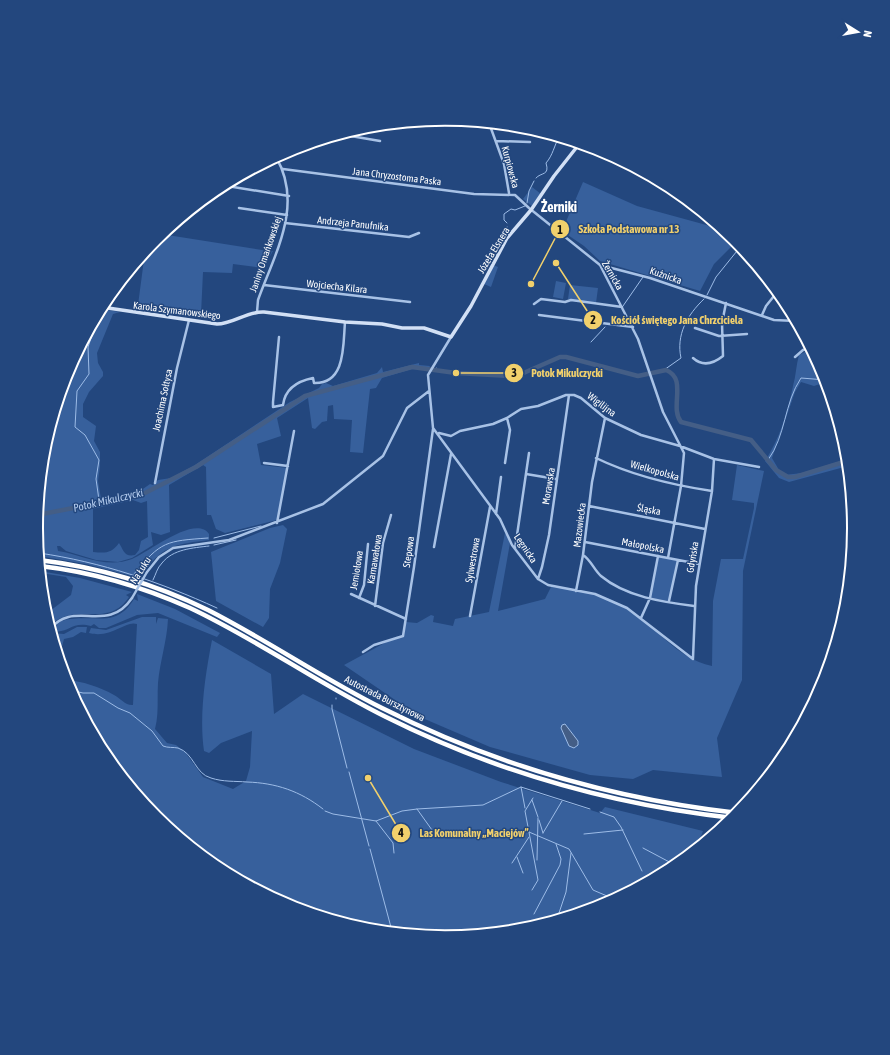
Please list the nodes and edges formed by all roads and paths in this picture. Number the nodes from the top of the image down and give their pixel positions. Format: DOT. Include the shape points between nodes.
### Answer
graph roads {
  1 [pos="491,128"];
  2 [pos="353,136"];
  3 [pos="380,141"];
  4 [pos="496,141"];
  5 [pos="530,142"];
  6 [pos="576,148"];
  7 [pos="279,162"];
  8 [pos="283,169"];
  9 [pos="232,187"];
  10 [pos="509,194"];
  11 [pos="289,196"];
  12 [pos="239,208"];
  13 [pos="532,210"];
  14 [pos="287,215"];
  15 [pos="285,223"];
  16 [pos="419,233"];
  17 [pos="600,265"];
  18 [pos="264,285"];
  19 [pos="774,296"];
  20 [pos="410,302"];
  21 [pos="726,303"];
  22 [pos="534,304"];
  23 [pos="622,307"];
  24 [pos="108,308"];
  25 [pos="257,312"];
  26 [pos="539,316"];
  27 [pos="762,316"];
  28 [pos="189,320"];
  29 [pos="790,321"];
  30 [pos="345,322"];
  31 [pos="633,327"];
  32 [pos="695,328"];
  33 [pos="747,334"];
  34 [pos="722,336"];
  35 [pos="279,337"];
  36 [pos="451,337"];
  37 [pos="806,349"];
  38 [pos="693,358"];
  39 [pos="795,358"];
  40 [pos="429,391"];
  41 [pos="569,395"];
  42 [pos="508,418"];
  43 [pos="605,418"];
  44 [pos="433,428"];
  45 [pos="294,431"];
  46 [pos="438,433"];
  47 [pos="680,446"];
  48 [pos="452,453"];
  49 [pos="529,453"];
  50 [pos="596,458"];
  51 [pos="714,459"];
  52 [pos="264,463"];
  53 [pos="505,463"];
  54 [pos="288,466"];
  55 [pos="759,467"];
  56 [pos="526,474"];
  57 [pos="501,477"];
  58 [pos="556,479"];
  59 [pos="155,483"];
  60 [pos="681,486"];
  61 [pos="712,491"];
  62 [pos="589,506"];
  63 [pos="490,507"];
  64 [pos="496,514"];
  65 [pos="391,516"];
  66 [pos="674,522"];
  67 [pos="276,523"];
  68 [pos="705,529"];
  69 [pos="585,542"];
  70 [pos="368,544"];
  71 [pos="434,548"];
  72 [pos="515,549"];
  73 [pos="583,555"];
  74 [pos="658,556"];
  75 [pos="668,558"];
  76 [pos="678,560"];
  77 [pos="45,561"];
  78 [pos="699,564"];
  79 [pos="45,567"];
  80 [pos="538,578"];
  81 [pos="576,591"];
  82 [pos="351,594"];
  83 [pos="359,598"];
  84 [pos="650,598"];
  85 [pos="669,602"];
  86 [pos="375,606"];
  87 [pos="694,606"];
  88 [pos="470,616"];
  89 [pos="641,618"];
  90 [pos="406,619"];
  91 [pos="55,624"];
  92 [pos="363,652"];
  93 [pos="693,659"];
  94 [pos="729,812"];
  95 [pos="724,817"];
  1 -- 4 [label="street, Kurpiowska"];
  2 -- 3 [label="street"];
  4 -- 5 [label="street, Kurpiowska"];
  4 -- 10 [label="street, Kurpiowska" via="504,164"];
  6 -- 13 [label="street, Józefa Elsnera"];
  7 -- 8 [label="street, Janiny Omańkowskiej"];
  8 -- 10 [label="street, Jana Chryzostoma Paska" via="474,194"];
  8 -- 11 [label="street, Janiny Omańkowskiej"];
  9 -- 11 [label="street"];
  10 -- 13 [label="street, Kurpiowska" via="515,194"];
  11 -- 14 [label="street, Janiny Omańkowskiej"];
  12 -- 14 [label="street"];
  13 -- 17 [label="street, Żernicka"];
  13 -- 36 [label="street, Józefa Elsnera" via="507,238"];
  14 -- 15 [label="street, Janiny Omańkowskiej"];
  15 -- 16 [label="street, Andrzeja Panufnika" via="408,238"];
  15 -- 18 [label="street, Janiny Omańkowskiej"];
  17 -- 21 [label="street, Kuźnicka"];
  17 -- 23 [label="street, Żernicka"];
  18 -- 20 [label="street, Wojciecha Kilara"];
  18 -- 25 [label="street, Janiny Omańkowskiej" via="258,300"];
  19 -- 27 [label="street"];
  21 -- 27 [label="street, Kuźnicka"];
  21 -- 34 [label="street"];
  22 -- 23 [label="street" via="541,299 565,302 571,300"];
  23 -- 31 [label="street, Żernicka"];
  24 -- 28 [label="street, Karola Szymanowskiego"];
  25 -- 28 [label="street, Karola Szymanowskiego" via="224,324"];
  25 -- 30 [label="street, Karola Szymanowskiego"];
  26 -- 31 [label="street"];
  27 -- 29 [label="street, Kuźnicka" via="777,321"];
  28 -- 59 [label="street, Joachima Sołtysa"];
  30 -- 35 [label="street" via="341,362 334,376 323,382 314,383 313,378 296,384 286,393 283,405 273,407"];
  30 -- 36 [label="street, Karola Szymanowskiego" via="424,328"];
  31 -- 47 [label="street, Żernicka" via="663,412"];
  32 -- 34 [label="street"];
  33 -- 34 [label="street"];
  34 -- 38 [label="street" via="723,356 706,364"];
  36 -- 40 [label="street, Józefa Elsnera" via="432,366"];
  37 -- 39 [label="street"];
  40 -- 44 [label="street"];
  40 -- 67 [label="street, Na Łuku" via="407,408 389,448 378,461 322,504"];
  41 -- 42 [label="street" via="521,409"];
  41 -- 43 [label="street, Wigilijna" via="581,398"];
  41 -- 58 [label="street, Morawska"];
  42 -- 46 [label="street" via="483,427 460,431 451,436"];
  42 -- 53 [label="street" via="510,430"];
  43 -- 47 [label="street, Wigilijna" via="641,435"];
  43 -- 50 [label="street, Mazowiecka"];
  44 -- 46 [label="street, Legnicka"];
  44 -- 90 [label="street, Stepowa"];
  45 -- 54 [label="street"];
  46 -- 48 [label="street, Legnicka"];
  47 -- 51 [label="street, Wigilijna"];
  47 -- 60 [label="street, Żernicka" via="684,453"];
  48 -- 63 [label="street, Legnicka"];
  48 -- 71 [label="street"];
  49 -- 56 [label="street"];
  50 -- 60 [label="street, Wielkopolska" via="654,480"];
  50 -- 62 [label="street, Mazowiecka"];
  51 -- 55 [label="street, Wigilijna"];
  51 -- 61 [label="street, Gdyńska"];
  52 -- 54 [label="street"];
  54 -- 67 [label="street"];
  56 -- 58 [label="street"];
  56 -- 72 [label="street"];
  57 -- 64 [label="street"];
  58 -- 80 [label="street, Morawska" via="549,535"];
  60 -- 61 [label="street, Wielkopolska"];
  60 -- 66 [label="street, Żernicka"];
  61 -- 68 [label="street, Gdyńska"];
  62 -- 66 [label="street, Śląska"];
  62 -- 69 [label="street, Mazowiecka"];
  63 -- 64 [label="street, Legnicka"];
  63 -- 88 [label="street, Sylwestrowa"];
  64 -- 72 [label="street, Legnicka"];
  65 -- 86 [label="street, Karnawałowa" via="383,543"];
  66 -- 68 [label="street, Śląska"];
  66 -- 75 [label="street, Żernicka"];
  67 -- 91 [label="street, Na Łuku, bridge" via="229,540 173,548 159,557 132,598 115,614 104,617 70,617"];
  68 -- 78 [label="street, Gdyńska"];
  69 -- 73 [label="street, Mazowiecka"];
  69 -- 74 [label="street, Małopolska"];
  70 -- 83 [label="street, Jemiołowa" via="364,585"];
  72 -- 80 [label="street, Legnicka"];
  73 -- 81 [label="street"];
  73 -- 84 [label="street, Mazowiecka" via="599,575 615,587"];
  74 -- 75 [label="street, Małopolska"];
  74 -- 84 [label="street"];
  75 -- 76 [label="street, Małopolska"];
  76 -- 78 [label="street, Małopolska"];
  76 -- 85 [label="street"];
  77 -- 94 [label="highway, Autostrada Bursztynowa" via="112,574 178,596 226,620 382,709 473,749 557,777 653,800"];
  78 -- 87 [label="street, Gdyńska"];
  79 -- 95 [label="highway, Autostrada Bursztynowa" via="111,580 176,602 224,625 379,714 459,750 556,783 638,803"];
  80 -- 81 [label="street, Legnicka" via="548,585"];
  81 -- 89 [label="street, Legnicka" via="601,597 627,608"];
  82 -- 83 [label="street"];
  83 -- 86 [label="street"];
  84 -- 85 [label="street, Mazowiecka"];
  84 -- 89 [label="street"];
  85 -- 87 [label="street, Mazowiecka"];
  86 -- 90 [label="street"];
  87 -- 93 [label="street, Gdyńska"];
  89 -- 93 [label="street, Legnicka"];
  90 -- 92 [label="street, Stepowa" via="403,636 374,645"];
}
